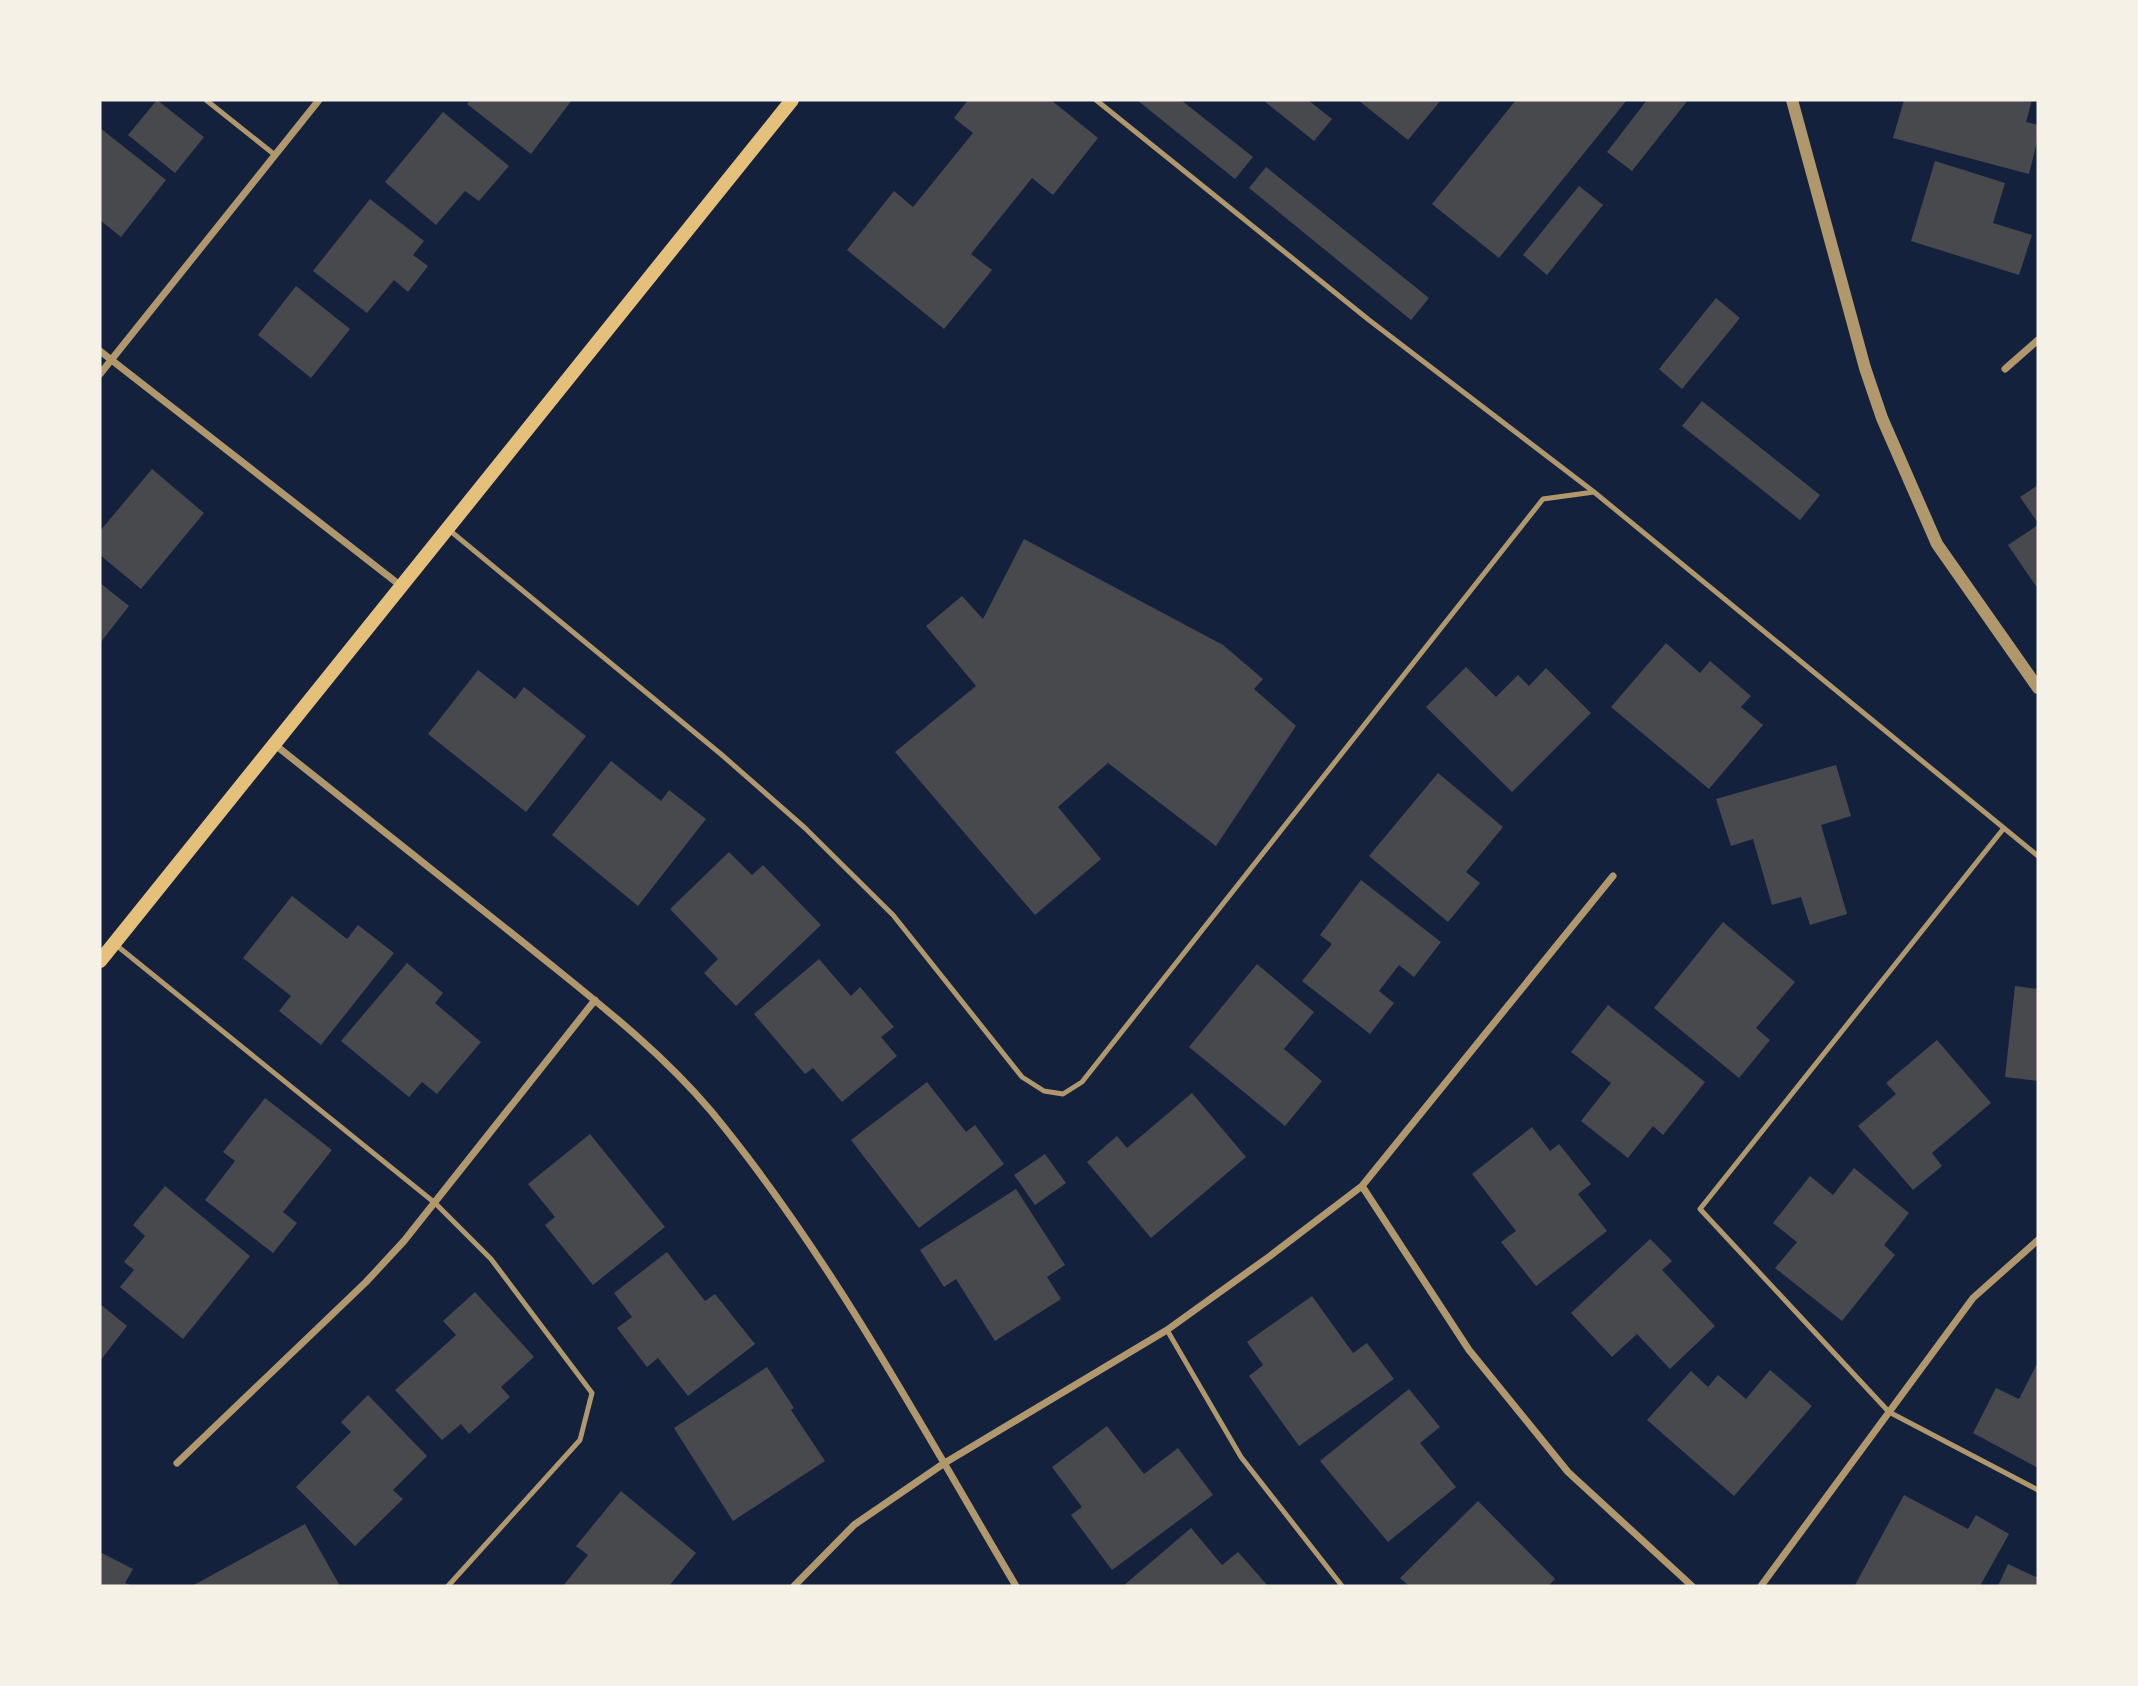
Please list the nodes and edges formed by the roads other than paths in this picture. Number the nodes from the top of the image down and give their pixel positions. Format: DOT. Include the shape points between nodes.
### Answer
graph roads {
  1 [pos="206,100"];
  2 [pos="319,100"];
  3 [pos="792,100"];
  4 [pos="1096,100"];
  5 [pos="1792,100"];
  6 [pos="275,155"];
  7 [pos="2038,340"];
  8 [pos="100,351"];
  9 [pos="111,359"];
  10 [pos="2005,369"];
  11 [pos="100,374"];
  12 [pos="1594,492"];
  13 [pos="448,529"];
  14 [pos="401,586"];
  15 [pos="2038,688"];
  16 [pos="273,744"];
  17 [pos="2004,828"];
  18 [pos="2038,856"];
  19 [pos="1613,876"];
  20 [pos="114,943"];
  21 [pos="100,961"];
  22 [pos="595,1000"];
  23 [pos="1362,1186"];
  24 [pos="435,1203"];
  25 [pos="2038,1240"];
  26 [pos="1167,1330"];
  27 [pos="1889,1412"];
  28 [pos="177,1463"];
  29 [pos="943,1464"];
  30 [pos="2038,1490"];
  31 [pos="448,1586"];
  32 [pos="794,1586"];
  33 [pos="1016,1586"];
  34 [pos="1342,1586"];
  35 [pos="1692,1586"];
  36 [pos="1761,1586"];
  1 -- 6 [label="lane"];
  2 -- 6 [label="street"];
  3 -- 13 [label="main road"];
  4 -- 12 [label="lane" via="1369,320"];
  5 -- 15 [label="street" via="1882,418 1937,544"];
  6 -- 9 [label="street"];
  7 -- 10 [label="street"];
  8 -- 9 [label="street"];
  9 -- 11 [label="street"];
  9 -- 14 [label="street"];
  12 -- 13 [label="lane" via="1543,499 1082,1082 1063,1094 1044,1091 1022,1077 893,915 805,828"];
  12 -- 17 [label="lane"];
  13 -- 14 [label="main road"];
  14 -- 16 [label="main road"];
  16 -- 20 [label="main road"];
  16 -- 22 [label="street"];
  17 -- 18 [label="lane"];
  17 -- 27 [label="lane" via="1700,1209"];
  19 -- 23 [label="street"];
  20 -- 21 [label="main road"];
  20 -- 24 [label="lane"];
  22 -- 24 [label="street"];
  22 -- 29 [label="street" via="677,1075 758,1174 845,1298"];
  23 -- 26 [label="street"];
  23 -- 35 [label="street" via="1469,1350 1560,1462"];
  24 -- 28 [label="street" via="366,1282"];
  24 -- 31 [label="lane" via="491,1259 592,1393 580,1440"];
  25 -- 27 [label="street" via="1973,1298"];
  26 -- 29 [label="street"];
  26 -- 34 [label="lane" via="1241,1457"];
  27 -- 30 [label="lane"];
  27 -- 36 [label="street"];
  29 -- 32 [label="street" via="854,1525"];
  29 -- 33 [label="street"];
}
